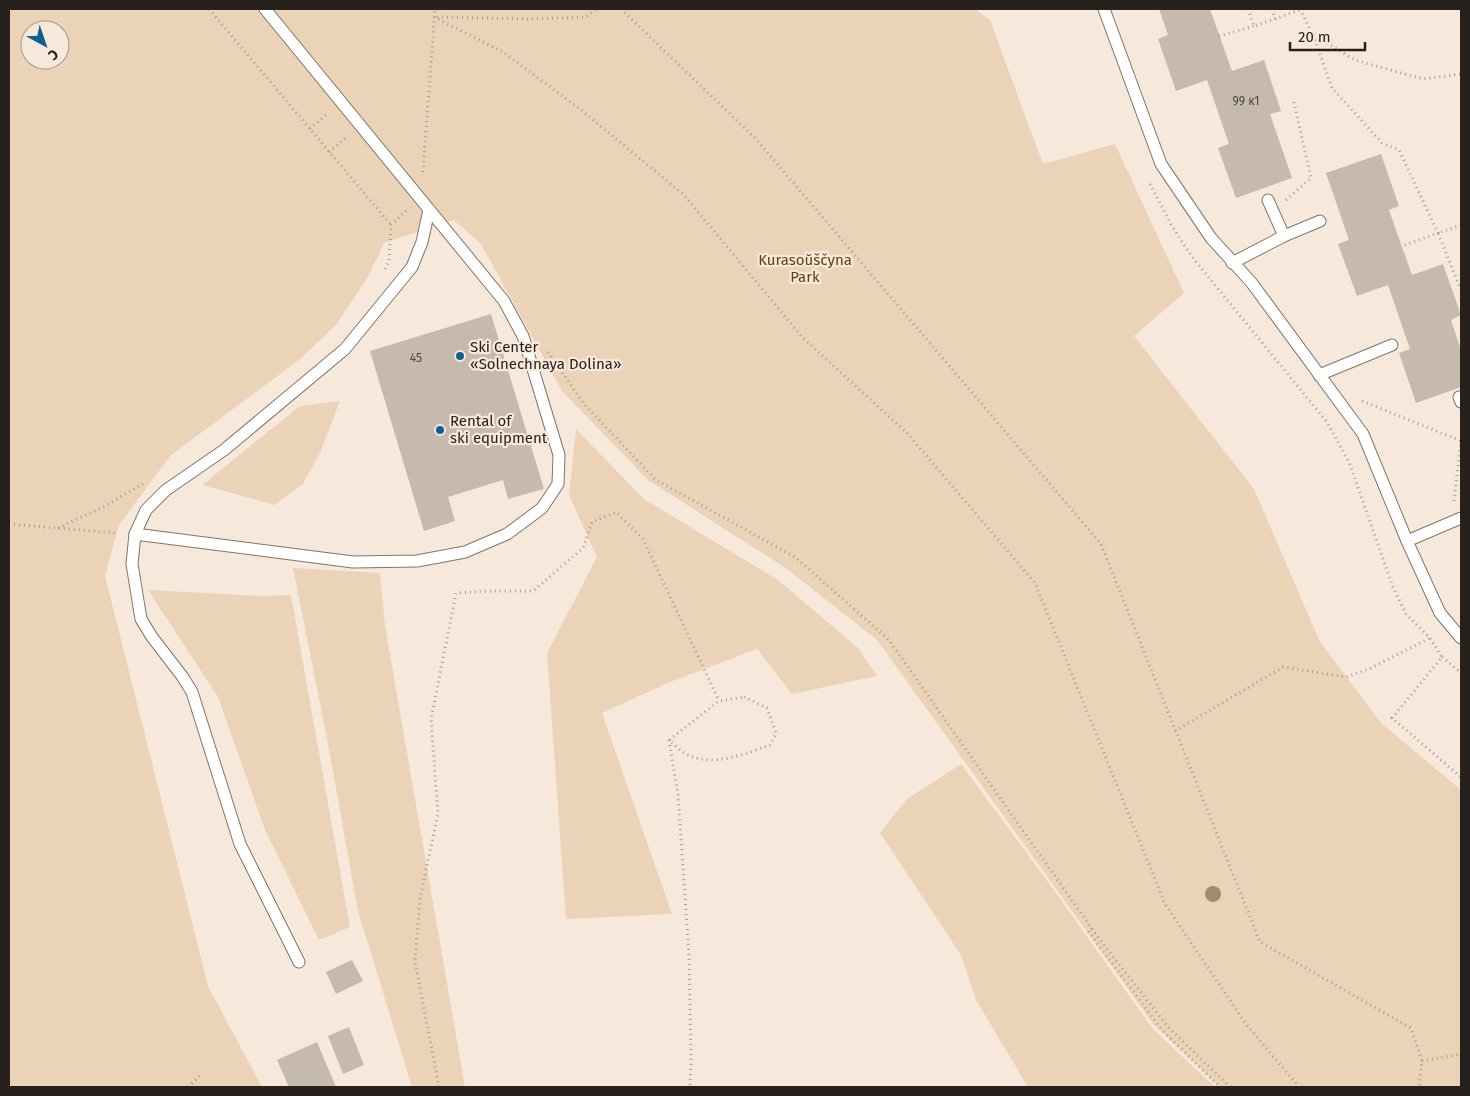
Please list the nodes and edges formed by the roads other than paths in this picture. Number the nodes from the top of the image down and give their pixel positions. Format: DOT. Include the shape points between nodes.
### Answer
graph roads {
  1 [pos="265,9"];
  2 [pos="1104,9"];
  3 [pos="1268,200"];
  4 [pos="429,210"];
  5 [pos="1320,220"];
  6 [pos="1284,236"];
  7 [pos="1232,263"];
  8 [pos="1392,345"];
  9 [pos="1319,375"];
  10 [pos="1456,520"];
  11 [pos="135,534"];
  12 [pos="1406,542"];
  13 [pos="1461,638"];
  14 [pos="299,962"];
  1 -- 4 [label="lane"];
  2 -- 7 [label="lane" via="1161,164"];
  3 -- 6 [label="lane"];
  4 -- 11 [label="lane" via="412,267 344,349 224,450 166,490 146,510"];
  4 -- 11 [label="lane" via="504,301 523,336 559,455 558,484 542,508 507,534 465,552 417,561 353,562"];
  5 -- 6 [label="lane"];
  6 -- 7 [label="lane"];
  7 -- 9 [label="lane" via="1252,282"];
  8 -- 9 [label="lane"];
  9 -- 12 [label="lane" via="1363,434"];
  10 -- 12 [label="lane"];
  11 -- 14 [label="lane" via="132,564 141,619 192,692 240,844"];
  12 -- 13 [label="lane" via="1440,613"];
}
